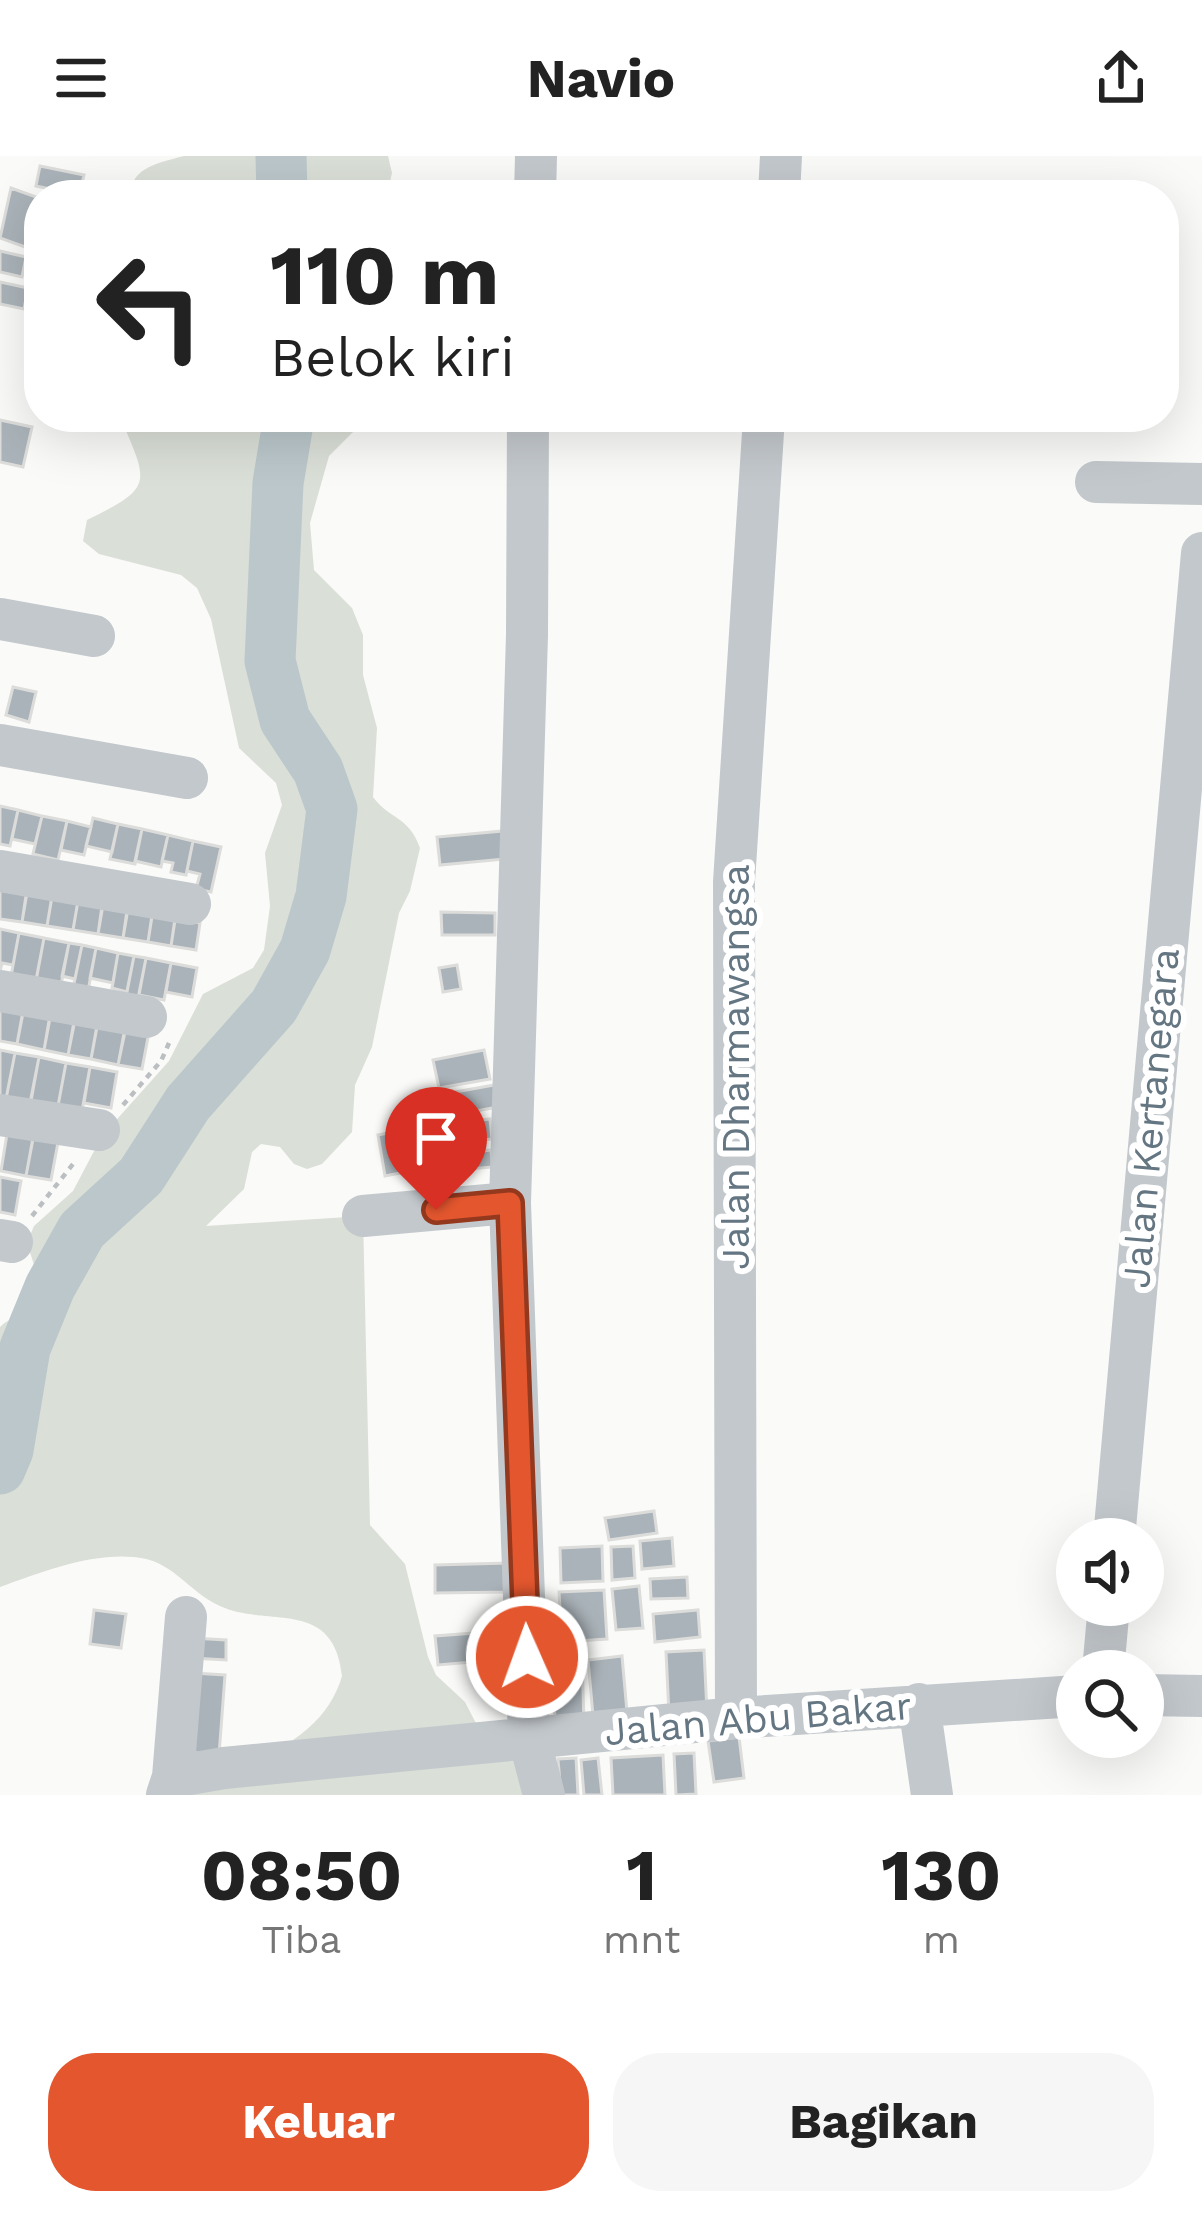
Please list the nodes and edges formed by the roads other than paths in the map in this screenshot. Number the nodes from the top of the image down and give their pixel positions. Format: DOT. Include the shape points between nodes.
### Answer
graph roads {
  1 [pos="528,432"];
  2 [pos="763,432"];
  3 [pos="1096,482"];
  4 [pos="1202,484"];
  5 [pos="1202,554"];
  6 [pos="0,619"];
  7 [pos="94,636"];
  8 [pos="0,745"];
  9 [pos="187,778"];
  10 [pos="0,872"];
  11 [pos="190,904"];
  12 [pos="0,991"];
  13 [pos="146,1017"];
  14 [pos="0,1115"];
  15 [pos="99,1130"];
  16 [pos="510,1203"];
  17 [pos="363,1216"];
  18 [pos="1116,1518"];
  19 [pos="186,1617"];
  20 [pos="1164,1695"];
  21 [pos="1202,1696"];
  22 [pos="1056,1697"];
  23 [pos="919,1703"];
  24 [pos="736,1718"];
  25 [pos="530,1738"];
  26 [pos="170,1786"];
  27 [pos="544,1795"];
  28 [pos="932,1795"];
  1 -- 16 [label="street"];
  2 -- 24 [label="street, Jalan Dharmawangsa" via="734,882"];
  3 -- 4 [label="street"];
  5 -- 18 [label="street, Jalan Kertanegara"];
  6 -- 7 [label="street"];
  8 -- 9 [label="street"];
  10 -- 11 [label="street"];
  12 -- 13 [label="street"];
  14 -- 15 [label="street"];
  16 -- 17 [label="street"];
  16 -- 25 [label="street"];
  19 -- 26 [label="street"];
  20 -- 21 [label="street"];
  22 -- 23 [label="street, Jalan Abu Bakar"];
  23 -- 24 [label="street, Jalan Abu Bakar"];
  23 -- 28 [label="street"];
  24 -- 25 [label="street, Jalan Abu Bakar"];
  25 -- 26 [label="street, Jalan Abu Bakar"];
  25 -- 27 [label="street"];
}
